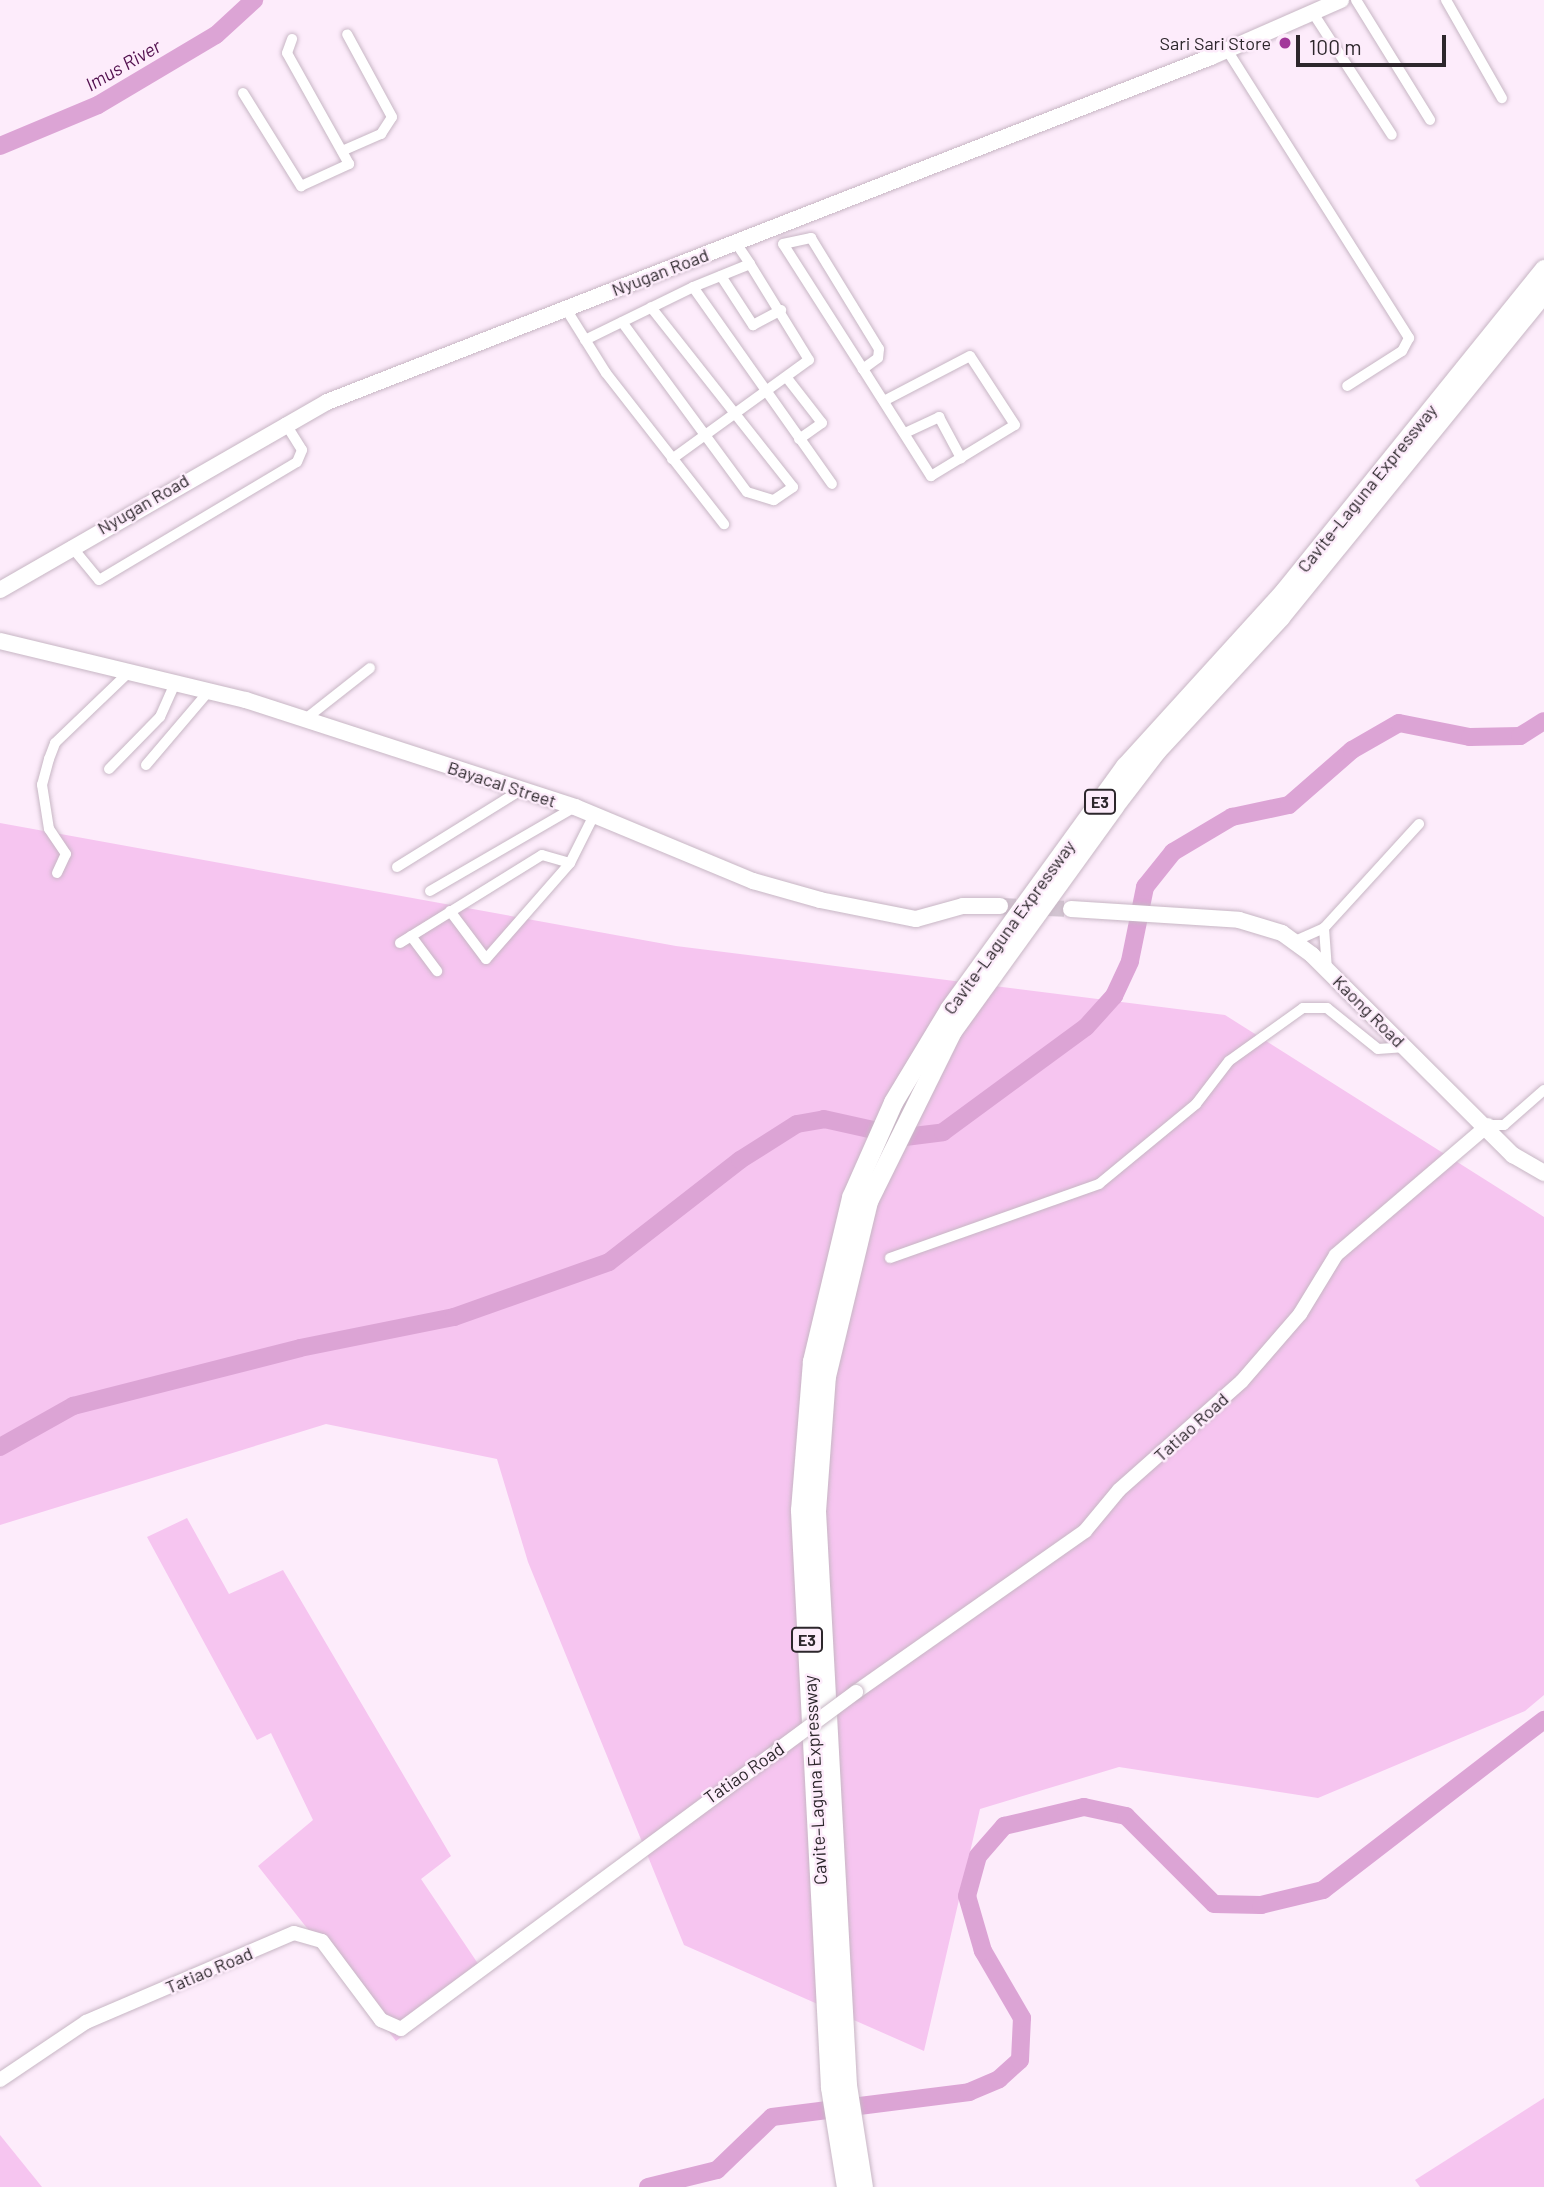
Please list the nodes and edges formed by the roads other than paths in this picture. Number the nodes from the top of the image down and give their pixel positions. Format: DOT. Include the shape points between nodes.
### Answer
graph roads {
  1 [pos="1341,0"];
  2 [pos="1356,0"];
  3 [pos="1446,0"];
  4 [pos="1312,13"];
  5 [pos="347,34"];
  6 [pos="292,39"];
  7 [pos="1227,50"];
  8 [pos="243,93"];
  9 [pos="1502,98"];
  10 [pos="1430,120"];
  11 [pos="1392,135"];
  12 [pos="342,151"];
  13 [pos="773,229"];
  14 [pos="736,243"];
  15 [pos="783,244"];
  16 [pos="750,264"];
  17 [pos="1544,269"];
  18 [pos="721,276"];
  19 [pos="692,287"];
  20 [pos="1544,292"];
  21 [pos="651,307"];
  22 [pos="566,309"];
  23 [pos="781,310"];
  24 [pos="622,322"];
  25 [pos="585,340"];
  26 [pos="863,369"];
  27 [pos="787,378"];
  28 [pos="1347,386"];
  29 [pos="766,394"];
  30 [pos="884,401"];
  31 [pos="733,414"];
  32 [pos="285,423"];
  33 [pos="905,433"];
  34 [pos="701,434"];
  35 [pos="799,439"];
  36 [pos="672,458"];
  37 [pos="961,458"];
  38 [pos="832,484"];
  39 [pos="724,524"];
  40 [pos="71,546"];
  41 [pos="0,590"];
  42 [pos="0,641"];
  43 [pos="370,667"];
  44 [pos="130,671"];
  45 [pos="176,681"];
  46 [pos="209,691"];
  47 [pos="304,720"];
  48 [pos="146,765"];
  49 [pos="109,769"];
  50 [pos="519,791"];
  51 [pos="575,807"];
  52 [pos="594,815"];
  53 [pos="1419,824"];
  54 [pos="570,863"];
  55 [pos="397,867"];
  56 [pos="57,873"];
  57 [pos="430,891"];
  58 [pos="1000,906"];
  59 [pos="1071,909"];
  60 [pos="450,911"];
  61 [pos="1324,928"];
  62 [pos="411,936"];
  63 [pos="1295,941"];
  64 [pos="400,943"];
  65 [pos="1327,970"];
  66 [pos="437,971"];
  67 [pos="1405,1047"];
  68 [pos="921,1068"];
  69 [pos="1544,1090"];
  70 [pos="1488,1125"];
  71 [pos="1544,1173"];
  72 [pos="890,1258"];
  73 [pos="0,2080"];
  74 [pos="845,2138"];
  75 [pos="846,2187"];
  76 [pos="863,2187"];
  1 -- 4 [label="main road, Nyugan Road"];
  2 -- 10 [label="street"];
  3 -- 9 [label="street"];
  4 -- 7 [label="main road, Nyugan Road"];
  4 -- 11 [label="street"];
  5 -- 12 [label="street" via="392,117 381,134"];
  6 -- 12 [label="street" via="287,53"];
  7 -- 13 [label="main road, Nyugan Road"];
  7 -- 28 [label="street" via="1409,338 1402,351"];
  8 -- 12 [label="street" via="301,186 349,164"];
  13 -- 14 [label="main road, Nyugan Road"];
  13 -- 15 [label="street"];
  14 -- 16 [label="street"];
  14 -- 22 [label="main road, Nyugan Road"];
  15 -- 26 [label="street"];
  15 -- 26 [label="street" via="811,238 879,349 878,358"];
  16 -- 18 [label="street"];
  16 -- 23 [label="street"];
  17 -- 68 [label="highway, Cavite–Laguna Expressway / E3" via="1284,591 1125,766 981,961"];
  18 -- 19 [label="street"];
  18 -- 23 [label="street" via="753,325"];
  19 -- 21 [label="street"];
  19 -- 29 [label="street"];
  20 -- 68 [label="highway, Cavite–Laguna Expressway / E3" via="1280,617 1156,751"];
  21 -- 24 [label="street"];
  21 -- 31 [label="street"];
  22 -- 25 [label="street"];
  22 -- 32 [label="main road, Nyugan Road"];
  23 -- 27 [label="street" via="809,355"];
  24 -- 25 [label="street"];
  24 -- 34 [label="street"];
  25 -- 36 [label="street"];
  26 -- 30 [label="street"];
  27 -- 29 [label="street"];
  27 -- 35 [label="street" via="822,423"];
  29 -- 31 [label="street"];
  29 -- 35 [label="street"];
  30 -- 33 [label="street"];
  30 -- 37 [label="street" via="970,356 1014,425"];
  31 -- 34 [label="street"];
  31 -- 34 [label="street" via="793,487 774,500 747,492"];
  32 -- 40 [label="main road, Nyugan Road"];
  32 -- 40 [label="street" via="302,450 297,462 99,580"];
  33 -- 37 [label="street" via="939,417"];
  33 -- 37 [label="street" via="932,476"];
  34 -- 36 [label="street"];
  35 -- 38 [label="street"];
  36 -- 39 [label="street"];
  40 -- 41 [label="main road, Nyugan Road"];
  42 -- 44 [label="main road, Bayacal Street"];
  43 -- 47 [label="street"];
  44 -- 45 [label="main road, Bayacal Street"];
  44 -- 56 [label="street" via="55,743 49,759 42,785 49,829 66,854"];
  45 -- 46 [label="main road, Bayacal Street"];
  45 -- 49 [label="street" via="160,717"];
  46 -- 47 [label="main road, Bayacal Street"];
  46 -- 48 [label="street"];
  47 -- 50 [label="main road, Bayacal Street"];
  50 -- 51 [label="main road, Bayacal Street"];
  50 -- 55 [label="street"];
  51 -- 52 [label="main road, Bayacal Street"];
  51 -- 57 [label="street"];
  52 -- 54 [label="street"];
  52 -- 58 [label="main road, Bayacal Street" via="753,881 820,900 916,919 963,906"];
  53 -- 61 [label="street"];
  54 -- 60 [label="street" via="542,855"];
  54 -- 60 [label="street" via="486,959"];
  59 -- 63 [label="main road, Kaong Road" via="1253,923"];
  60 -- 62 [label="street"];
  61 -- 63 [label="street"];
  61 -- 65 [label="street"];
  62 -- 64 [label="street"];
  62 -- 66 [label="street"];
  63 -- 65 [label="main road, Kaong Road"];
  65 -- 67 [label="main road, Kaong Road"];
  67 -- 70 [label="main road, Kaong Road"];
  67 -- 72 [label="street" via="1378,1049 1327,1008 1303,1008 1229,1061 1196,1104 1099,1184"];
  68 -- 74 [label="highway, Cavite–Laguna Expressway / E3" via="860,1199 826,1376 816,1511 839,2086"];
  69 -- 70 [label="street" via="1504,1125"];
  70 -- 71 [label="main road, Kaong Road" via="1513,1155"];
  70 -- 73 [label="street, Tatiao Road, bridge" via="1336,1255 1300,1314 1242,1381 1118,1490 1085,1531 856,1692 401,2029 381,2020 321,1941 293,1933 86,2022"];
  74 -- 75 [label="highway, Cavite–Laguna Expressway / E3"];
  74 -- 76 [label="highway, Cavite–Laguna Expressway / E3"];
}
